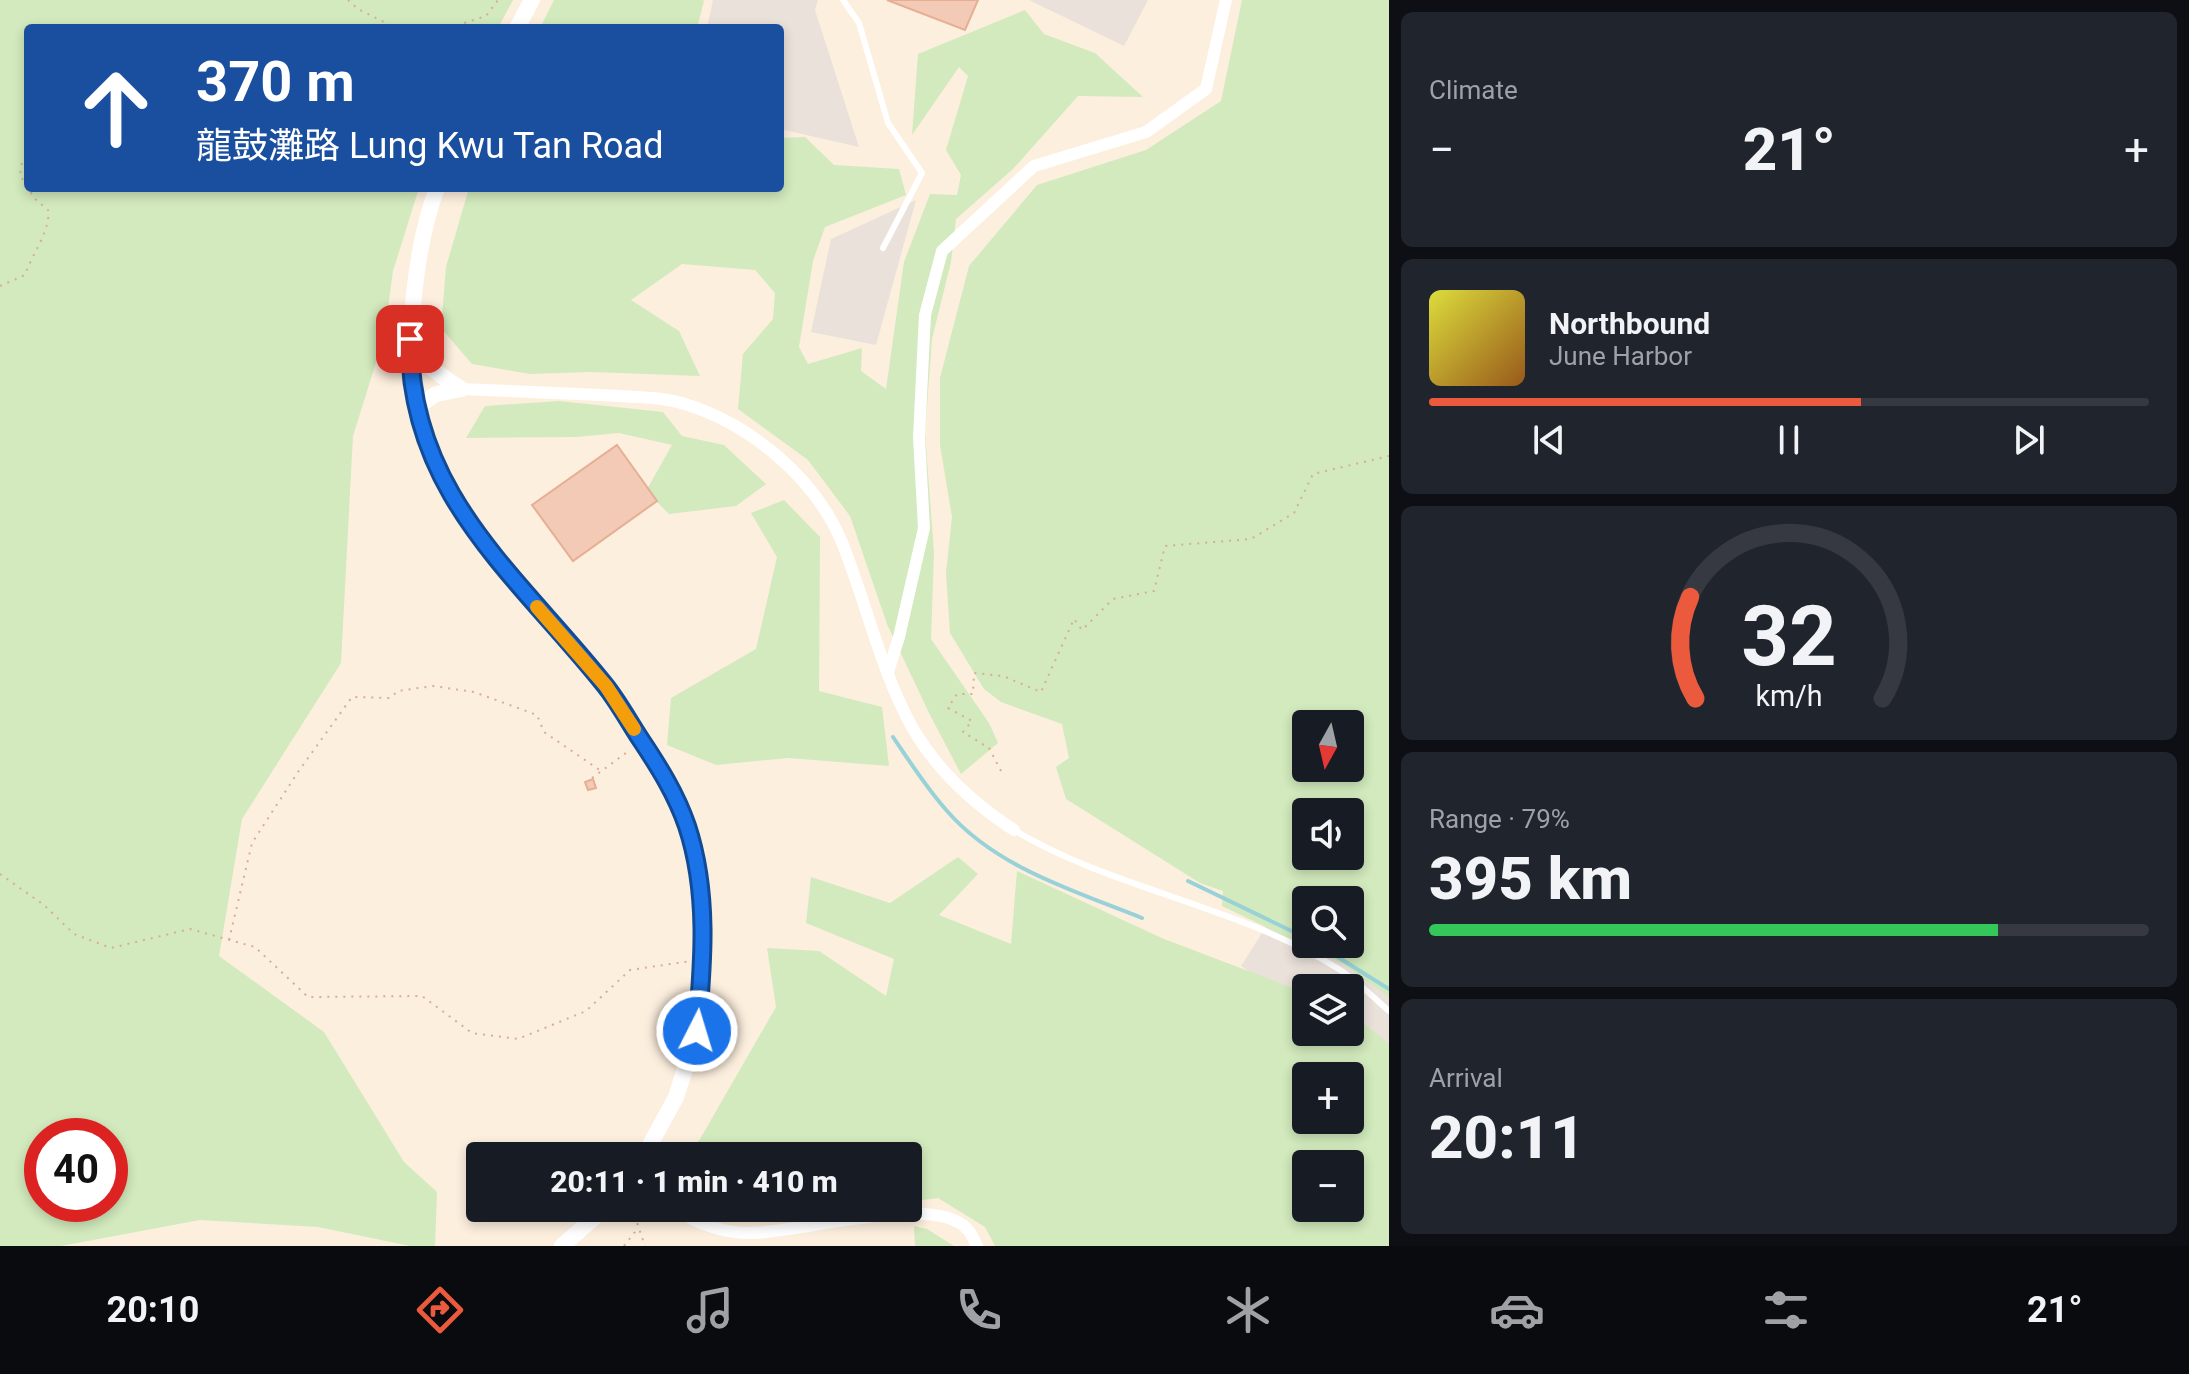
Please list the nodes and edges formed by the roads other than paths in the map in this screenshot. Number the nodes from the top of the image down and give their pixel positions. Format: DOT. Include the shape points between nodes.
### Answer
graph roads {
  1 [pos="532,0"];
  2 [pos="843,0"];
  3 [pos="1226,0"];
  4 [pos="519,24"];
  5 [pos="435,192"];
  6 [pos="883,248"];
  7 [pos="410,339"];
  8 [pos="461,389"];
  9 [pos="417,407"];
  10 [pos="888,672"];
  11 [pos="1014,830"];
  12 [pos="1389,1011"];
  13 [pos="652,1142"];
  14 [pos="922,1214"];
  15 [pos="589,1222"];
  16 [pos="698,1222"];
  17 [pos="836,1222"];
  18 [pos="562,1246"];
  19 [pos="977,1246"];
  1 -- 4 [label="street"];
  2 -- 6 [label="lane" via="859,23 888,123 922,173"];
  3 -- 10 [label="street" via="1206,89 1146,132 1034,166 942,251 925,315 919,437 924,528"];
  5 -- 7 [label="street" via="418,262"];
  7 -- 8 [label="street" via="428,367"];
  7 -- 9 [label="street"];
  8 -- 9 [label="street" via="436,394"];
  8 -- 10 [label="street" via="651,398 716,415 748,434 801,479 834,528"];
  9 -- 13 [label="street" via="440,474 472,530 606,686 666,779 687,827 698,878 704,959 697,1031 676,1097"];
  10 -- 11 [label="street" via="914,730 940,766"];
  11 -- 12 [label="lane" via="1055,853 1307,951 1339,969"];
  14 -- 19 [label="street" via="967,1228"];
  15 -- 18 [label="street"];
  16 -- 17 [label="street" via="750,1233"];
}
